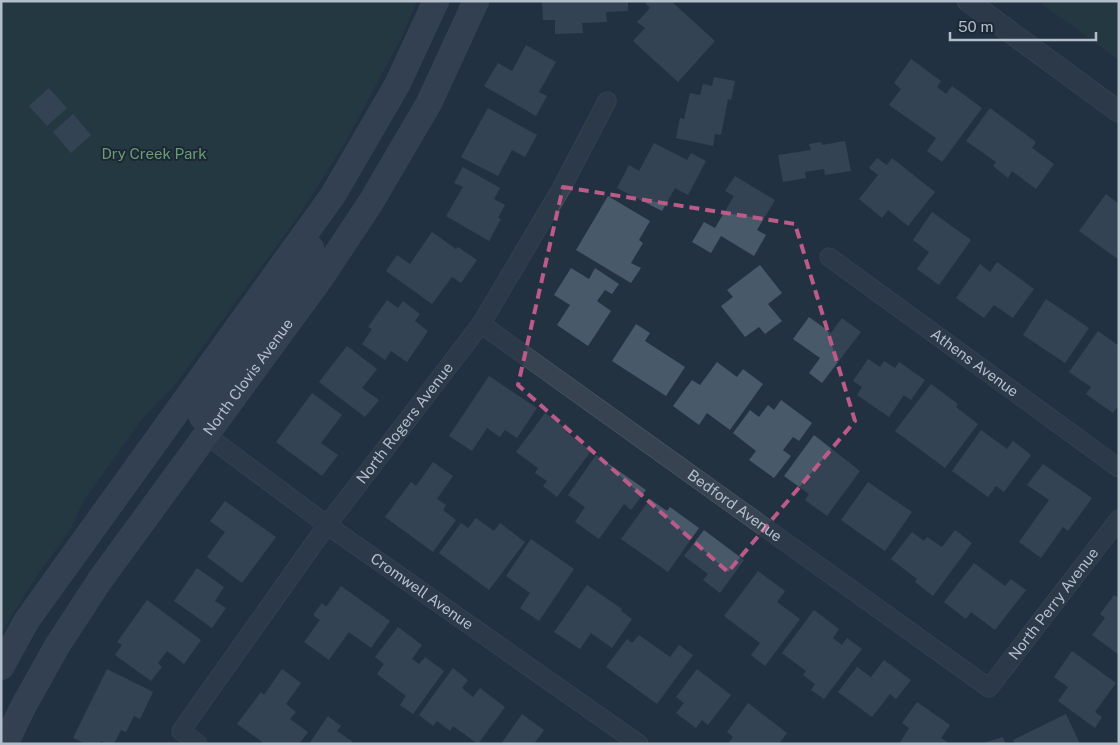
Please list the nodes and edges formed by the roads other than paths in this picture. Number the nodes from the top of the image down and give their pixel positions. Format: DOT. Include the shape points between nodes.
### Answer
graph roads {
  1 [pos="436,1"];
  2 [pos="476,1"];
  3 [pos="968,1"];
  4 [pos="608,101"];
  5 [pos="1119,112"];
  6 [pos="334,195"];
  7 [pos="830,257"];
  8 [pos="481,324"];
  9 [pos="205,434"];
  10 [pos="1119,468"];
  11 [pos="1119,520"];
  12 [pos="328,525"];
  13 [pos="1,667"];
  14 [pos="989,688"];
  15 [pos="6,744"];
  16 [pos="198,744"];
  17 [pos="639,744"];
  1 -- 6 [label="main road" via="397,85"];
  2 -- 9 [label="main road, North Clovis Avenue" via="430,103 371,202 320,279"];
  3 -- 5 [label="street"];
  4 -- 8 [label="street, North Rogers Avenue" via="561,189"];
  6 -- 9 [label="main road" via="304,266 205,406 202,421"];
  6 -- 13 [label="main road" via="33,612"];
  7 -- 10 [label="street, Athens Avenue"];
  8 -- 12 [label="street, North Rogers Avenue"];
  8 -- 14 [label="street, Bedford Avenue"];
  9 -- 12 [label="street, Cromwell Avenue"];
  9 -- 15 [label="main road, North Clovis Avenue" via="100,580 57,646"];
  11 -- 14 [label="street, North Perry Avenue"];
  12 -- 16 [label="street, North Rogers Avenue" via="181,731"];
  12 -- 17 [label="street, Cromwell Avenue"];
}
